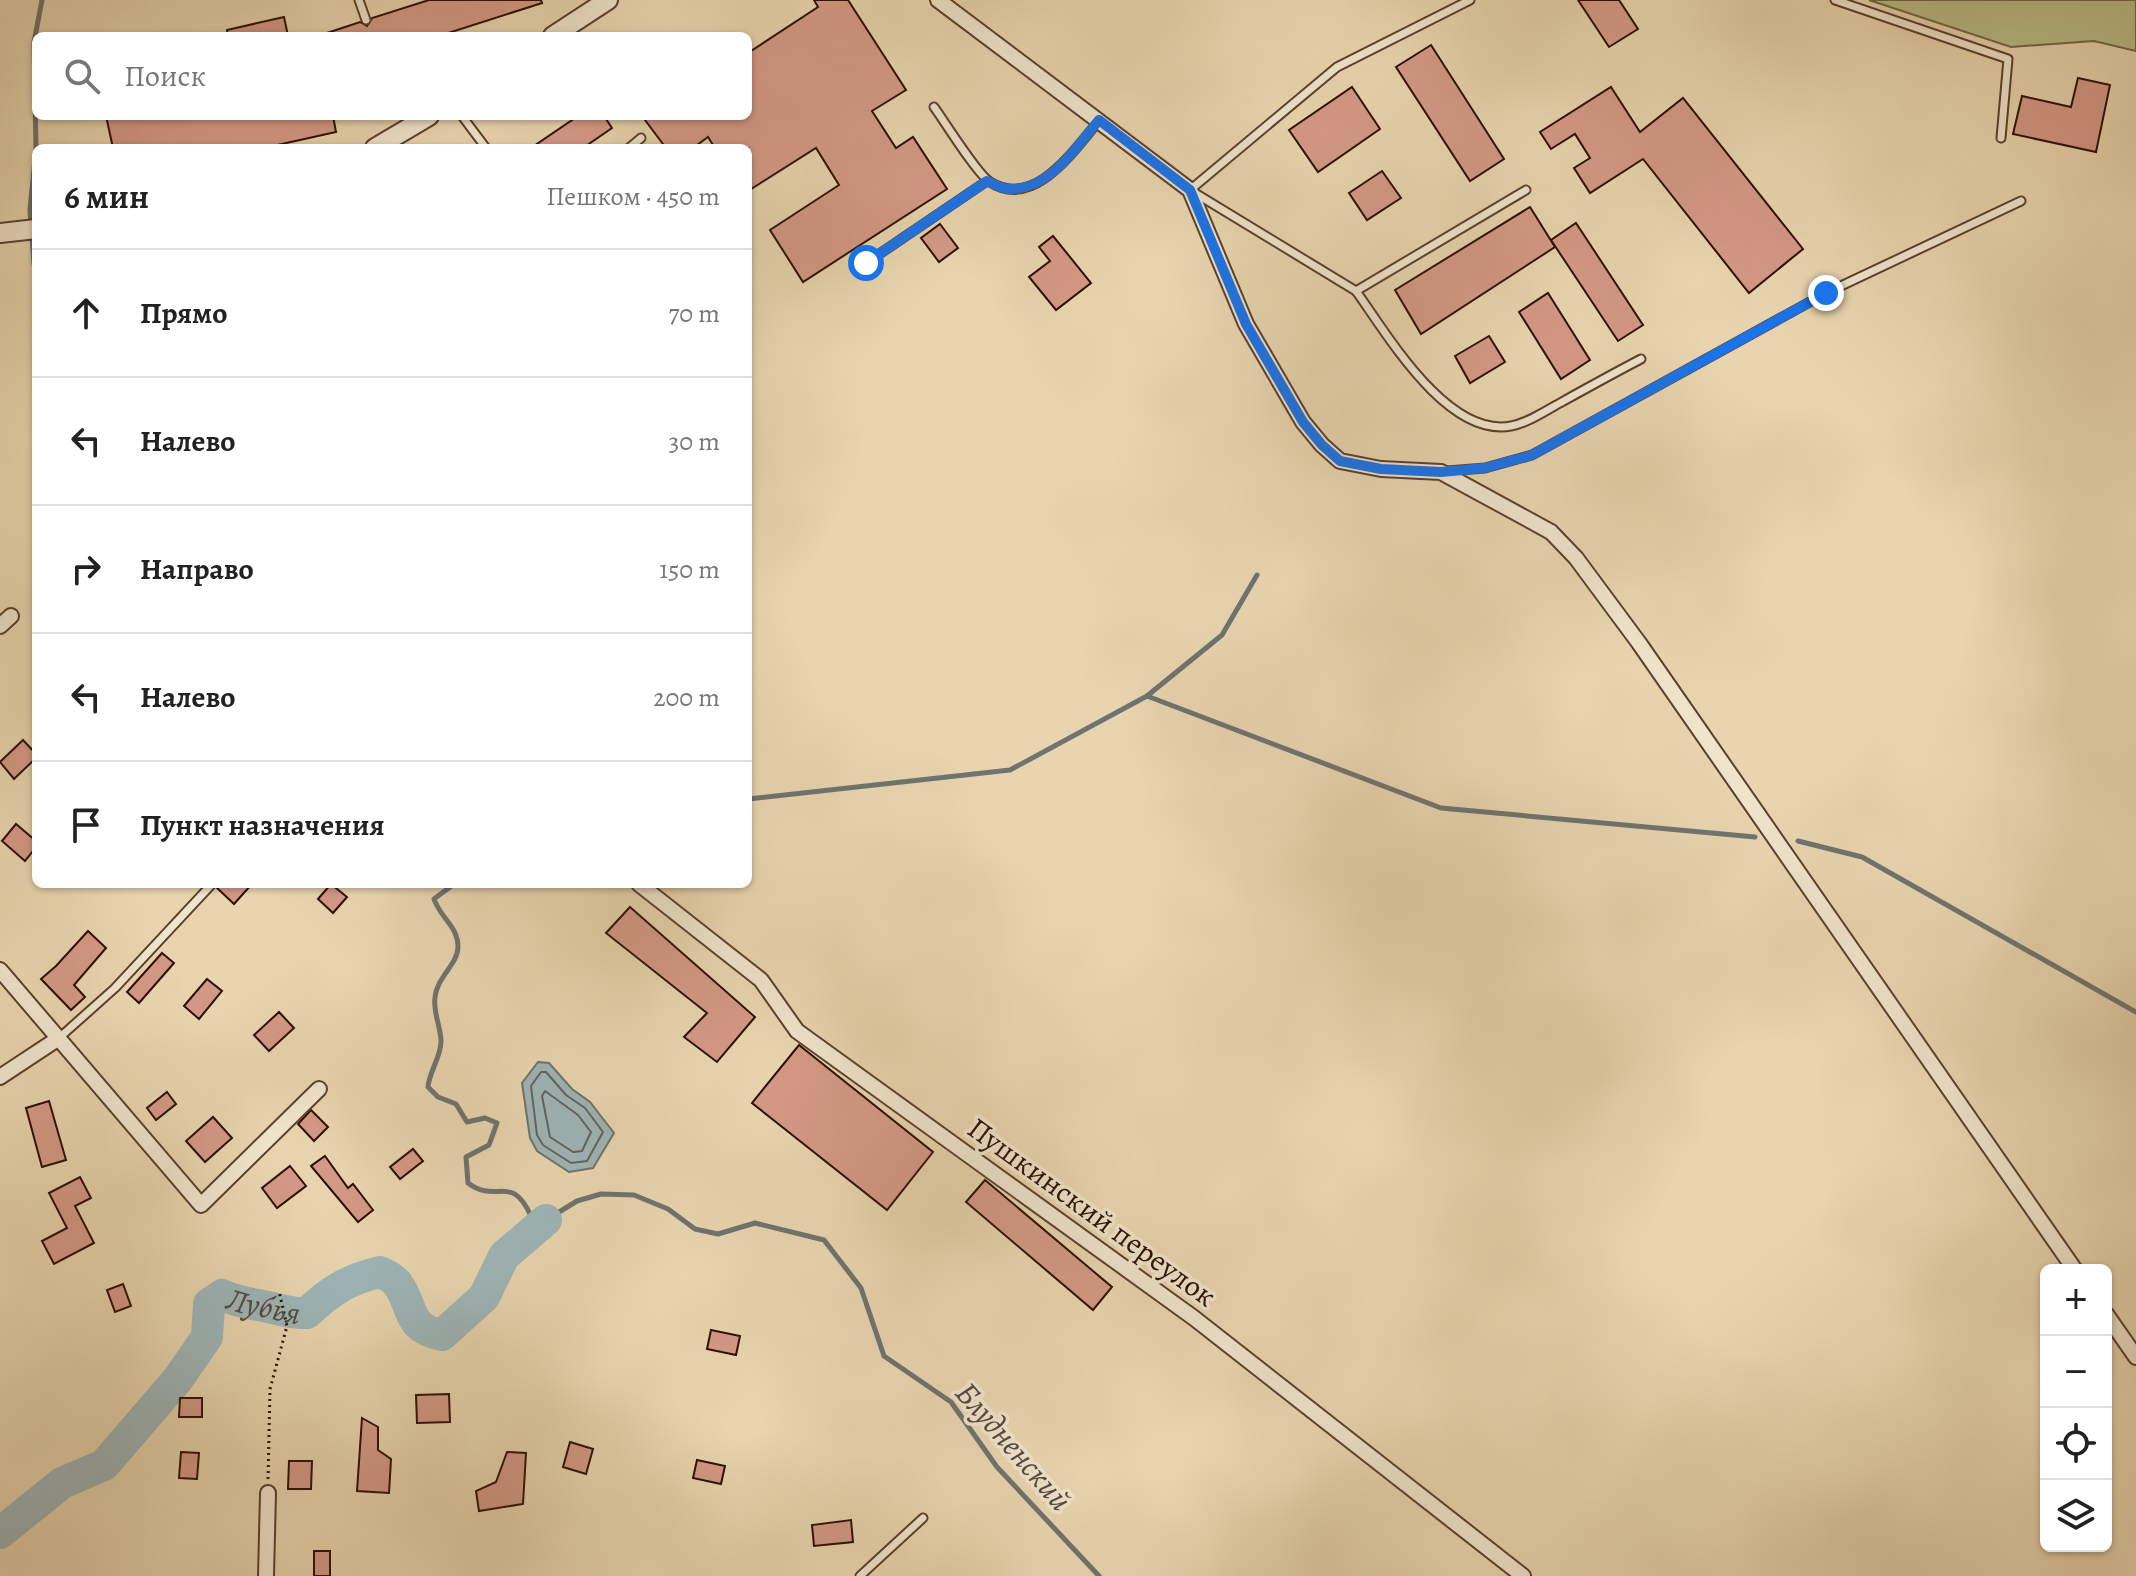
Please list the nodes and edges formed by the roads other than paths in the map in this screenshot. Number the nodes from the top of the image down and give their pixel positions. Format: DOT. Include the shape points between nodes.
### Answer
graph roads {
  1 [pos="359,0"];
  2 [pos="608,0"];
  3 [pos="938,0"];
  4 [pos="1470,0"];
  5 [pos="1835,0"];
  6 [pos="366,20"];
  7 [pos="559,32"];
  8 [pos="934,107"];
  9 [pos="465,120"];
  10 [pos="1099,120"];
  11 [pos="409,121"];
  12 [pos="641,138"];
  13 [pos="2001,138"];
  14 [pos="380,144"];
  15 [pos="483,144"];
  16 [pos="634,144"];
  17 [pos="987,181"];
  18 [pos="1190,190"];
  19 [pos="1526,190"];
  20 [pos="2021,201"];
  21 [pos="32,229"];
  22 [pos="5,232"];
  23 [pos="866,263"];
  24 [pos="1356,291"];
  25 [pos="1641,359"];
  26 [pos="1441,472"];
  27 [pos="208,888"];
  28 [pos="644,888"];
  29 [pos="0,970"];
  30 [pos="59,1038"];
  31 [pos="0,1077"];
  32 [pos="319,1089"];
  33 [pos="2071,1264"];
  34 [pos="2112,1323"];
  35 [pos="2136,1357"];
  36 [pos="268,1493"];
  37 [pos="923,1518"];
  38 [pos="266,1576"];
  39 [pos="860,1576"];
  40 [pos="1523,1576"];
  1 -- 6 [label="lane"];
  2 -- 7 [label="street"];
  3 -- 10 [label="street"];
  4 -- 18 [label="lane" via="1337,67"];
  5 -- 13 [label="lane" via="2008,59"];
  8 -- 17 [label="lane"];
  9 -- 15 [label="lane"];
  10 -- 17 [label="lane" via="1058,169 1036,184 1008,190"];
  10 -- 18 [label="street"];
  11 -- 14 [label="street"];
  12 -- 16 [label="lane"];
  17 -- 23 [label="lane"];
  18 -- 24 [label="lane"];
  18 -- 26 [label="street" via="1246,324 1322,445 1340,461"];
  19 -- 24 [label="lane"];
  20 -- 26 [label="lane" via="1826,293 1532,455 1485,468"];
  21 -- 22 [label="street"];
  24 -- 25 [label="lane" via="1417,375 1465,416 1485,425 1509,427 1532,418"];
  26 -- 33 [label="street" via="1551,532 1576,558"];
  27 -- 30 [label="lane" via="115,988"];
  28 -- 40 [label="street, Пушкинский переулок" via="761,980 797,1031 1194,1318"];
  29 -- 30 [label="street"];
  30 -- 31 [label="street"];
  30 -- 32 [label="street" via="201,1205"];
  34 -- 35 [label="street"];
  36 -- 38 [label="street"];
  37 -- 39 [label="lane"];
}
